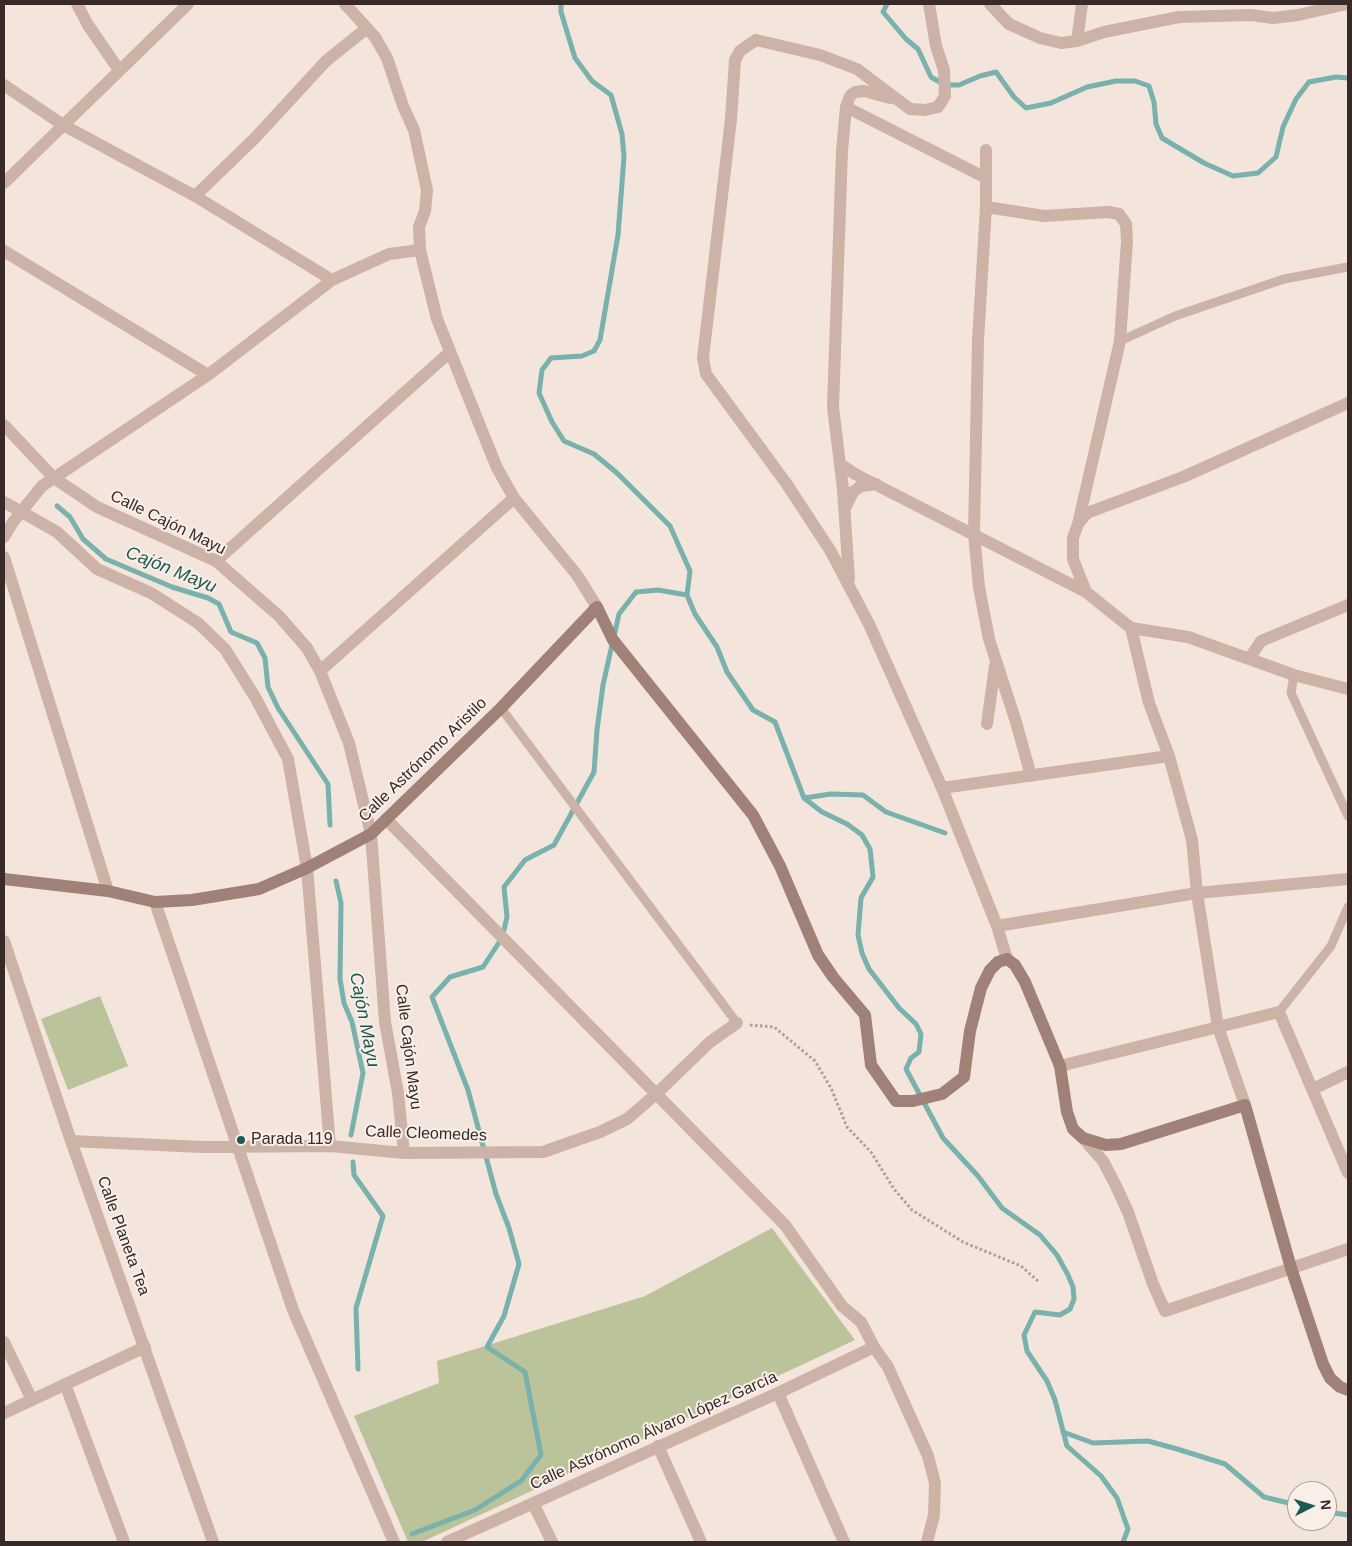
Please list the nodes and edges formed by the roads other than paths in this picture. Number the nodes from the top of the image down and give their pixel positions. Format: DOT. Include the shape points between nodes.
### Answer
graph roads {
  1 [pos="77,4"];
  2 [pos="188,4"];
  3 [pos="345,4"];
  4 [pos="929,4"];
  5 [pos="990,4"];
  6 [pos="1082,4"];
  7 [pos="1347,4"];
  8 [pos="1252,10"];
  9 [pos="367,28"];
  10 [pos="1077,41"];
  11 [pos="119,70"];
  12 [pos="4,85"];
  13 [pos="897,100"];
  14 [pos="846,107"];
  15 [pos="63,125"];
  16 [pos="986,150"];
  17 [pos="986,178"];
  18 [pos="4,183"];
  19 [pos="195,196"];
  20 [pos="986,207"];
  21 [pos="420,250"];
  22 [pos="4,251"];
  23 [pos="1348,267"];
  24 [pos="332,280"];
  25 [pos="1120,341"];
  26 [pos="450,352"];
  27 [pos="208,375"];
  28 [pos="1348,403"];
  29 [pos="4,426"];
  30 [pos="840,464"];
  31 [pos="54,478"];
  32 [pos="876,484"];
  33 [pos="514,498"];
  34 [pos="4,502"];
  35 [pos="844,510"];
  36 [pos="20,513"];
  37 [pos="1078,524"];
  38 [pos="974,534"];
  39 [pos="4,537"];
  40 [pos="4,557"];
  41 [pos="216,561"];
  42 [pos="851,589"];
  43 [pos="1086,592"];
  44 [pos="1348,605"];
  45 [pos="597,607"];
  46 [pos="1131,628"];
  47 [pos="1249,660"];
  48 [pos="995,661"];
  49 [pos="320,671"];
  50 [pos="1294,675"];
  51 [pos="1348,689"];
  52 [pos="501,708"];
  53 [pos="987,724"];
  54 [pos="1169,756"];
  55 [pos="1031,776"];
  56 [pos="942,788"];
  57 [pos="1348,816"];
  58 [pos="386,819"];
  59 [pos="371,834"];
  60 [pos="307,868"];
  61 [pos="4,879"];
  62 [pos="1348,880"];
  63 [pos="108,892"];
  64 [pos="1197,893"];
  65 [pos="155,902"];
  66 [pos="1348,906"];
  67 [pos="997,926"];
  68 [pos="4,941"];
  69 [pos="1007,959"];
  70 [pos="1279,1012"];
  71 [pos="737,1023"];
  72 [pos="1218,1027"];
  73 [pos="1060,1066"];
  74 [pos="1348,1072"];
  75 [pos="1312,1089"];
  76 [pos="655,1095"];
  77 [pos="1245,1105"];
  78 [pos="1083,1138"];
  79 [pos="71,1141"];
  80 [pos="237,1146"];
  81 [pos="330,1146"];
  82 [pos="404,1153"];
  83 [pos="1348,1172"];
  84 [pos="1348,1249"];
  85 [pos="1291,1268"];
  86 [pos="4,1342"];
  87 [pos="146,1347"];
  88 [pos="874,1347"];
  89 [pos="65,1384"];
  90 [pos="1348,1390"];
  91 [pos="778,1393"];
  92 [pos="32,1400"];
  93 [pos="4,1412"];
  94 [pos="658,1446"];
  95 [pos="533,1503"];
  96 [pos="124,1542"];
  97 [pos="212,1542"];
  98 [pos="394,1542"];
  99 [pos="446,1542"];
  100 [pos="552,1542"];
  101 [pos="701,1542"];
  102 [pos="844,1542"];
  103 [pos="927,1542"];
  1 -- 11 [label="street"];
  2 -- 11 [label="street"];
  3 -- 9 [label="street"];
  4 -- 13 [label="street" via="944,70 945,96 938,107 925,110 910,109"];
  5 -- 10 [label="street" via="1010,24 1026,32 1061,43"];
  6 -- 10 [label="street"];
  7 -- 8 [label="street" via="1273,18"];
  8 -- 10 [label="street" via="1180,16"];
  9 -- 19 [label="street" via="326,61 255,138"];
  9 -- 21 [label="street" via="387,58 414,130 427,190 419,227"];
  11 -- 15 [label="street"];
  12 -- 15 [label="street"];
  13 -- 14 [label="street" via="864,91 855,92"];
  13 -- 42 [label="street" via="857,69 820,55 756,40 740,51 735,60 704,342 706,374 786,483"];
  14 -- 17 [label="street"];
  14 -- 30 [label="street" via="838,215 832,407"];
  15 -- 18 [label="street"];
  15 -- 19 [label="street"];
  16 -- 17 [label="street"];
  17 -- 20 [label="street"];
  19 -- 24 [label="street"];
  20 -- 25 [label="street" via="1044,216 1119,214 1126,224 1127,241"];
  20 -- 38 [label="street" via="978,341"];
  21 -- 24 [label="street" via="389,254"];
  21 -- 26 [label="street" via="437,318"];
  22 -- 27 [label="street"];
  23 -- 25 [label="lane" via="1284,279 1175,316"];
  24 -- 27 [label="street"];
  25 -- 37 [label="street"];
  26 -- 33 [label="street" via="497,468"];
  26 -- 41 [label="street"];
  27 -- 31 [label="street"];
  28 -- 37 [label="street" via="1183,477 1087,513"];
  29 -- 31 [label="street, Calle Cajón Mayu"];
  30 -- 32 [label="street"];
  30 -- 35 [label="street"];
  31 -- 36 [label="street" via="42,486"];
  31 -- 41 [label="street, Calle Cajón Mayu" via="97,507"];
  32 -- 35 [label="street" via="860,486"];
  32 -- 38 [label="street"];
  33 -- 45 [label="street" via="577,576"];
  33 -- 49 [label="street"];
  34 -- 36 [label="street"];
  35 -- 42 [label="street"];
  36 -- 39 [label="street"];
  36 -- 60 [label="street" via="57,532 97,569 151,592 198,623 225,649 288,759"];
  37 -- 43 [label="street" via="1072,538 1073,559"];
  38 -- 43 [label="street"];
  38 -- 48 [label="street" via="979,586"];
  40 -- 63 [label="street"];
  41 -- 49 [label="street, Calle Cajón Mayu" via="279,616 307,648"];
  42 -- 56 [label="street" via="896,680"];
  43 -- 46 [label="street"];
  44 -- 47 [label="street" via="1261,641"];
  45 -- 52 [label="street, Calle Astrónomo Aristilo"];
  45 -- 69 [label="street" via="613,640 753,815 780,866 818,955 865,1016 871,1065 896,1101 913,1101 942,1094 964,1077 970,1031 981,988 990,970"];
  46 -- 47 [label="street" via="1188,637"];
  46 -- 54 [label="street" via="1149,703"];
  47 -- 50 [label="street"];
  48 -- 53 [label="street"];
  48 -- 55 [label="street"];
  49 -- 59 [label="street, Calle Cajón Mayu" via="349,743"];
  50 -- 51 [label="street"];
  50 -- 57 [label="lane" via="1291,693"];
  52 -- 58 [label="street, Calle Astrónomo Aristilo"];
  52 -- 71 [label="lane"];
  54 -- 55 [label="street"];
  54 -- 64 [label="street" via="1192,840"];
  55 -- 56 [label="street"];
  56 -- 67 [label="street"];
  58 -- 59 [label="street, Calle Astrónomo Aristilo"];
  58 -- 76 [label="street"];
  59 -- 60 [label="street, Calle Astrónomo Aristilo"];
  59 -- 82 [label="street, Calle Cajón Mayu" via="385,1022 398,1093"];
  60 -- 65 [label="street, Calle Astrónomo Aristilo" via="258,889 192,900"];
  60 -- 81 [label="street"];
  61 -- 63 [label="street, Calle Astrónomo Aristilo"];
  62 -- 64 [label="street"];
  63 -- 65 [label="street, Calle Astrónomo Aristilo"];
  64 -- 67 [label="street"];
  64 -- 72 [label="street"];
  65 -- 80 [label="street"];
  66 -- 70 [label="lane" via="1331,946"];
  67 -- 69 [label="street"];
  68 -- 79 [label="street, Calle Planeta Tea"];
  69 -- 73 [label="street" via="1015,965 1024,982"];
  70 -- 72 [label="street"];
  70 -- 75 [label="street"];
  71 -- 76 [label="street, Calle Cleomedes" via="710,1042"];
  72 -- 73 [label="street"];
  72 -- 77 [label="street"];
  73 -- 78 [label="street" via="1067,1112 1073,1129"];
  74 -- 75 [label="street"];
  75 -- 83 [label="street"];
  76 -- 82 [label="street, Calle Cleomedes" via="627,1119 543,1152"];
  76 -- 88 [label="street" via="784,1225 842,1306 861,1322"];
  77 -- 78 [label="street" via="1122,1144 1106,1145"];
  77 -- 85 [label="street"];
  78 -- 85 [label="street" via="1104,1161 1115,1184 1165,1311"];
  79 -- 80 [label="street, Calle Cleomedes"];
  79 -- 87 [label="street, Calle Planeta Tea"];
  80 -- 81 [label="street, Calle Cleomedes"];
  80 -- 98 [label="street" via="293,1310"];
  81 -- 82 [label="street, Calle Cleomedes"];
  84 -- 85 [label="street"];
  85 -- 90 [label="street" via="1323,1364 1330,1378 1340,1388"];
  86 -- 92 [label="street"];
  87 -- 89 [label="street"];
  87 -- 97 [label="street, Calle Planeta Tea"];
  88 -- 91 [label="street, Calle Astrónomo Álvaro López García"];
  88 -- 103 [label="street" via="888,1367 928,1456 935,1483 934,1515"];
  89 -- 92 [label="street"];
  89 -- 96 [label="street"];
  91 -- 94 [label="street, Calle Astrónomo Álvaro López García"];
  91 -- 102 [label="street"];
  92 -- 93 [label="street"];
  94 -- 95 [label="street, Calle Astrónomo Álvaro López García"];
  94 -- 101 [label="street"];
  95 -- 99 [label="street, Calle Astrónomo Álvaro López García"];
  95 -- 100 [label="street"];
}
